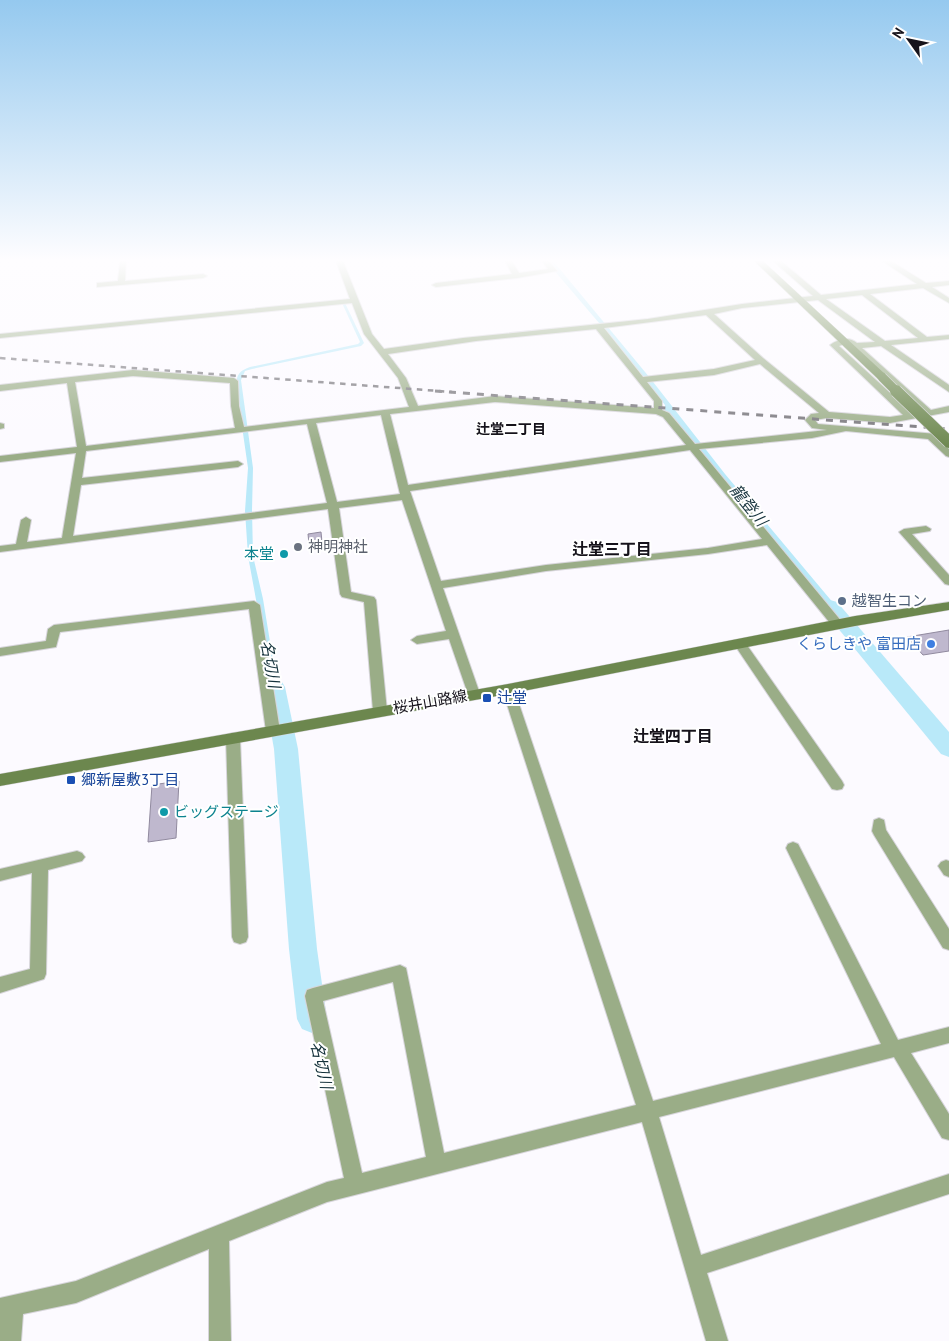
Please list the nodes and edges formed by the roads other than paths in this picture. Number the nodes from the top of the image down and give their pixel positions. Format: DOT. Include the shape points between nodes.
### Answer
graph roads {
  1 [pos="126,324"];
  2 [pos="364,324"];
  3 [pos="618,324"];
  4 [pos="720,324"];
  5 [pos="824,324"];
  6 [pos="855,324"];
  7 [pos="905,324"];
  8 [pos="597,326"];
  9 [pos="0,336"];
  10 [pos="949,337"];
  11 [pos="925,339"];
  12 [pos="843,341"];
  13 [pos="884,344"];
  14 [pos="859,345"];
  15 [pos="383,352"];
  16 [pos="761,361"];
  17 [pos="641,380"];
  18 [pos="71,381"];
  19 [pos="0,388"];
  20 [pos="949,389"];
  21 [pos="414,408"];
  22 [pos="949,410"];
  23 [pos="658,411"];
  24 [pos="385,412"];
  25 [pos="933,412"];
  26 [pos="827,415"];
  27 [pos="910,416"];
  28 [pos="311,421"];
  29 [pos="240,429"];
  30 [pos="842,430"];
  31 [pos="931,437"];
  32 [pos="949,438"];
  33 [pos="949,442"];
  34 [pos="692,447"];
  35 [pos="82,448"];
  36 [pos="949,454"];
  37 [pos="0,458"];
  38 [pos="238,464"];
  39 [pos="77,482"];
  40 [pos="405,492"];
  41 [pos="333,505"];
  42 [pos="26,520"];
  43 [pos="926,529"];
  44 [pos="67,540"];
  45 [pos="770,541"];
  46 [pos="21,546"];
  47 [pos="0,549"];
  48 [pos="949,582"];
  49 [pos="437,585"];
  50 [pos="949,606"];
  51 [pos="838,624"];
  52 [pos="453,634"];
  53 [pos="417,640"];
  54 [pos="740,644"];
  55 [pos="0,652"];
  56 [pos="508,689"];
  57 [pos="474,694"];
  58 [pos="380,711"];
  59 [pos="273,731"];
  60 [pos="234,738"];
  61 [pos="0,780"];
  62 [pos="837,785"];
  63 [pos="879,824"];
  64 [pos="793,848"];
  65 [pos="77,857"];
  66 [pos="40,865"];
  67 [pos="0,875"];
  68 [pos="240,937"];
  69 [pos="949,944"];
  70 [pos="0,985"];
  71 [pos="949,1035"];
  72 [pos="896,1049"];
  73 [pos="648,1112"];
  74 [pos="949,1131"];
  75 [pos="437,1164"];
  76 [pos="949,1184"];
  77 [pos="355,1185"];
  78 [pos="219,1235"];
  79 [pos="695,1267"];
  80 [pos="6,1308"];
  81 [pos="10,1341"];
  82 [pos="220,1341"];
  83 [pos="716,1341"];
  1 -- 9 [label="street"];
  2 -- 15 [label="street"];
  3 -- 8 [label="street"];
  4 -- 16 [label="street"];
  5 -- 12 [label="main road"];
  6 -- 13 [label="street"];
  7 -- 11 [label="street"];
  8 -- 15 [label="street"];
  8 -- 17 [label="street"];
  10 -- 11 [label="street"];
  11 -- 13 [label="street"];
  12 -- 14 [label="street"];
  12 -- 27 [label="street" via="834,345"];
  12 -- 33 [label="main road, bridge"];
  13 -- 14 [label="street"];
  13 -- 20 [label="street"];
  14 -- 25 [label="street"];
  15 -- 21 [label="street" via="402,378"];
  16 -- 17 [label="street" via="714,372"];
  16 -- 26 [label="street"];
  17 -- 23 [label="street" via="658,401"];
  18 -- 19 [label="street"];
  18 -- 29 [label="street" via="132,373 234,381"];
  18 -- 35 [label="street"];
  21 -- 23 [label="street" via="495,398"];
  21 -- 24 [label="street"];
  22 -- 25 [label="street"];
  23 -- 34 [label="street" via="666,415"];
  24 -- 28 [label="street"];
  24 -- 40 [label="street"];
  25 -- 27 [label="street"];
  26 -- 27 [label="street" via="890,420"];
  26 -- 30 [label="street" via="814,416 810,420 815,426"];
  28 -- 29 [label="street"];
  28 -- 41 [label="street"];
  29 -- 35 [label="street"];
  30 -- 31 [label="street"];
  30 -- 34 [label="street"];
  31 -- 32 [label="street"];
  31 -- 36 [label="street"];
  34 -- 40 [label="street"];
  34 -- 45 [label="street"];
  35 -- 37 [label="street"];
  35 -- 39 [label="street"];
  38 -- 39 [label="street"];
  39 -- 44 [label="street"];
  40 -- 41 [label="street"];
  40 -- 49 [label="street"];
  41 -- 44 [label="street"];
  41 -- 58 [label="street" via="346,594 370,600"];
  42 -- 46 [label="street"];
  43 -- 48 [label="street" via="904,532"];
  44 -- 46 [label="street"];
  45 -- 49 [label="street" via="546,568"];
  45 -- 51 [label="street"];
  46 -- 47 [label="street"];
  49 -- 52 [label="street"];
  50 -- 51 [label="main road, 桜井山路線"];
  51 -- 54 [label="main road, 桜井山路線"];
  52 -- 53 [label="street"];
  52 -- 57 [label="street"];
  54 -- 56 [label="main road, 桜井山路線"];
  54 -- 62 [label="street"];
  55 -- 59 [label="street" via="52,644 54,629 254,604"];
  56 -- 57 [label="main road, 桜井山路線"];
  56 -- 73 [label="street"];
  57 -- 58 [label="main road, 桜井山路線"];
  58 -- 59 [label="main road, 桜井山路線"];
  59 -- 60 [label="main road, 桜井山路線"];
  60 -- 61 [label="main road, 桜井山路線"];
  60 -- 68 [label="street"];
  63 -- 69 [label="street" via="879,831"];
  64 -- 72 [label="street"];
  65 -- 66 [label="street"];
  66 -- 67 [label="street"];
  66 -- 70 [label="street" via="38,974"];
  71 -- 72 [label="street"];
  72 -- 73 [label="street"];
  72 -- 74 [label="street"];
  73 -- 75 [label="street"];
  73 -- 79 [label="street"];
  75 -- 77 [label="street"];
  75 -- 77 [label="street" via="400,973 313,996"];
  76 -- 79 [label="street"];
  77 -- 78 [label="street" via="327,1192"];
  78 -- 80 [label="street" via="76,1292"];
  78 -- 82 [label="street"];
  79 -- 83 [label="street"];
  80 -- 81 [label="street"];
}
